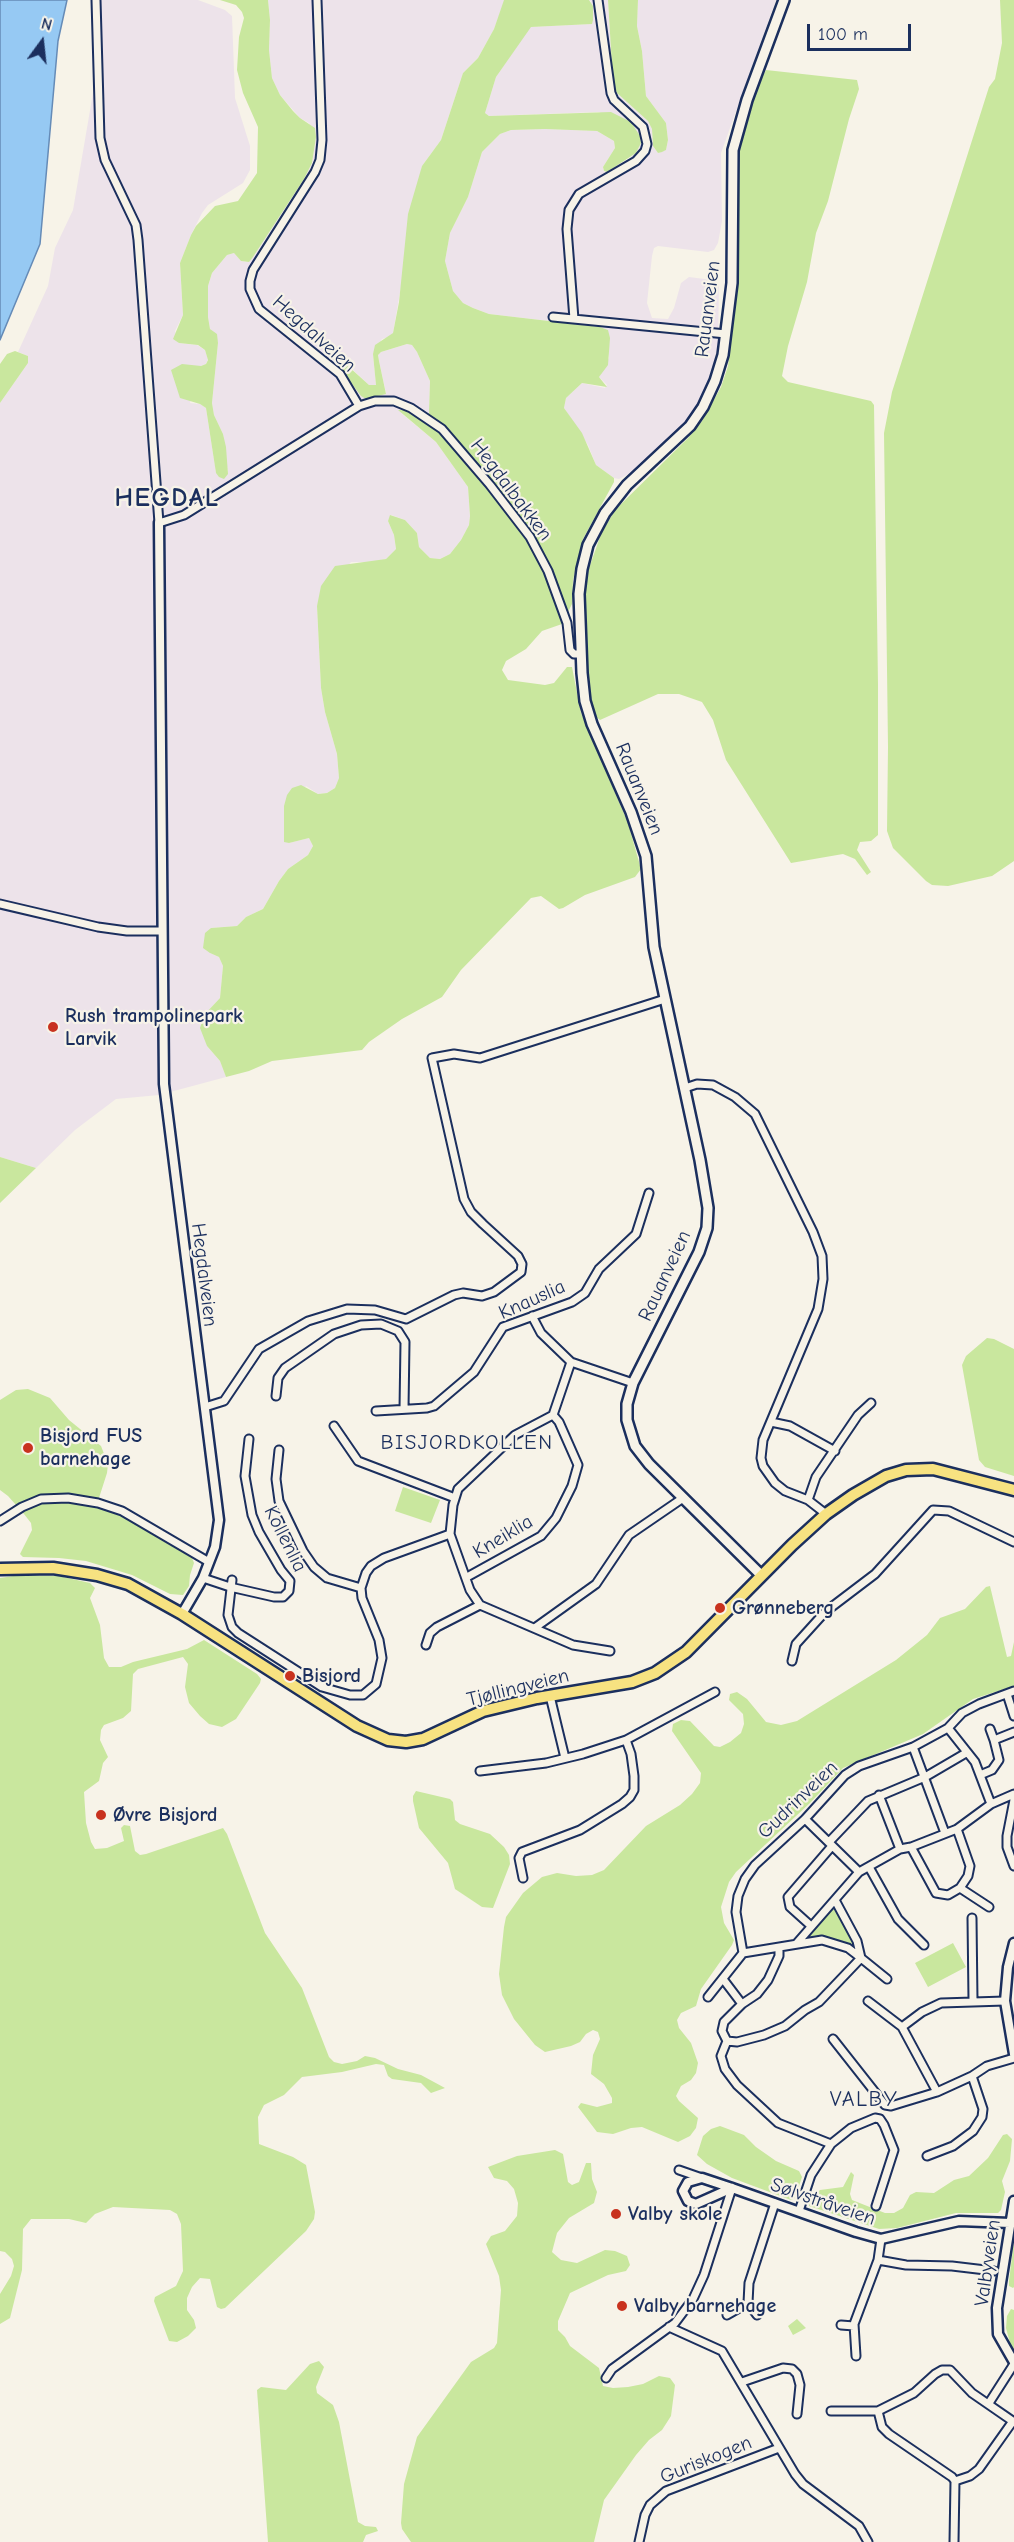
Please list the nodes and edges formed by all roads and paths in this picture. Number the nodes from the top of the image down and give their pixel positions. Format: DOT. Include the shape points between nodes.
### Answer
graph roads {
  1 [pos="96,0"];
  2 [pos="316,0"];
  3 [pos="598,0"];
  4 [pos="784,0"];
  5 [pos="553,317"];
  6 [pos="574,319"];
  7 [pos="726,334"];
  8 [pos="359,406"];
  9 [pos="159,523"];
  10 [pos="581,654"];
  11 [pos="0,904"];
  12 [pos="161,931"];
  13 [pos="665,999"];
  14 [pos="685,1088"];
  15 [pos="649,1193"];
  16 [pos="532,1316"];
  17 [pos="571,1362"];
  18 [pos="633,1383"];
  19 [pos="276,1396"];
  20 [pos="871,1403"];
  21 [pos="205,1407"];
  22 [pos="404,1409"];
  23 [pos="376,1411"];
  24 [pos="553,1415"];
  25 [pos="771,1422"];
  26 [pos="334,1426"];
  27 [pos="249,1439"];
  28 [pos="279,1450"];
  29 [pos="835,1451"];
  30 [pos="1014,1490"];
  31 [pos="455,1498"];
  32 [pos="683,1498"];
  33 [pos="808,1500"];
  34 [pos="826,1515"];
  35 [pos="0,1521"];
  36 [pos="450,1534"];
  37 [pos="1014,1542"];
  38 [pos="209,1562"];
  39 [pos="0,1569"];
  40 [pos="762,1575"];
  41 [pos="467,1577"];
  42 [pos="203,1578"];
  43 [pos="231,1584"];
  44 [pos="361,1588"];
  45 [pos="480,1605"];
  46 [pos="182,1614"];
  47 [pos="536,1628"];
  48 [pos="426,1645"];
  49 [pos="610,1651"];
  50 [pos="792,1661"];
  51 [pos="715,1692"];
  52 [pos="1010,1692"];
  53 [pos="550,1696"];
  54 [pos="1014,1716"];
  55 [pos="948,1728"];
  56 [pos="990,1729"];
  57 [pos="1014,1732"];
  58 [pos="626,1740"];
  59 [pos="994,1740"];
  60 [pos="913,1747"];
  61 [pos="966,1753"];
  62 [pos="565,1758"];
  63 [pos="480,1771"];
  64 [pos="980,1775"];
  65 [pos="925,1777"];
  66 [pos="1014,1794"];
  67 [pos="879,1795"];
  68 [pos="1014,1800"];
  69 [pos="991,1804"];
  70 [pos="805,1819"];
  71 [pos="957,1829"];
  72 [pos="945,1833"];
  73 [pos="830,1844"];
  74 [pos="911,1847"];
  75 [pos="900,1849"];
  76 [pos="1014,1866"];
  77 [pos="869,1867"];
  78 [pos="859,1872"];
  79 [pos="524,1878"];
  80 [pos="960,1888"];
  81 [pos="835,1900"];
  82 [pos="989,1907"];
  83 [pos="972,1918"];
  84 [pos="810,1925"];
  85 [pos="797,1943"];
  86 [pos="1014,1943"];
  87 [pos="924,1945"];
  88 [pos="779,1948"];
  89 [pos="743,1953"];
  90 [pos="861,1958"];
  91 [pos="723,1978"];
  92 [pos="887,1979"];
  93 [pos="708,1997"];
  94 [pos="973,2000"];
  95 [pos="868,2001"];
  96 [pos="1005,2001"];
  97 [pos="742,2004"];
  98 [pos="902,2027"];
  99 [pos="833,2039"];
  100 [pos="727,2041"];
  101 [pos="1014,2056"];
  102 [pos="972,2076"];
  103 [pos="937,2092"];
  104 [pos="831,2144"];
  105 [pos="927,2156"];
  106 [pos="679,2170"];
  107 [pos="702,2178"];
  108 [pos="732,2188"];
  109 [pos="1014,2201"];
  110 [pos="776,2203"];
  111 [pos="876,2206"];
  112 [pos="799,2211"];
  113 [pos="1010,2223"];
  114 [pos="881,2239"];
  115 [pos="878,2260"];
  116 [pos="994,2271"];
  117 [pos="748,2303"];
  118 [pos="728,2315"];
  119 [pos="757,2315"];
  120 [pos="841,2325"];
  121 [pos="854,2326"];
  122 [pos="669,2327"];
  123 [pos="856,2356"];
  124 [pos="1014,2363"];
  125 [pos="606,2378"];
  126 [pos="742,2382"];
  127 [pos="989,2403"];
  128 [pos="831,2411"];
  129 [pos="878,2411"];
  130 [pos="797,2414"];
  131 [pos="1014,2421"];
  132 [pos="779,2448"];
  133 [pos="955,2481"];
  134 [pos="639,2542"];
  135 [pos="868,2542"];
  136 [pos="954,2542"];
  1 -- 9 [label="street, Hegdalveien" via="100,138 105,160 136,225 138,240"];
  2 -- 8 [label="street, Hegdalveien" via="320,160 253,270 250,289 259,309 340,374"];
  3 -- 6 [label="street" via="611,93 643,127 646,144 636,161 579,194 569,210"];
  4 -- 7 [label="main road, Rauanveien" via="733,150 733,264"];
  5 -- 6 [label="street"];
  6 -- 7 [label="street"];
  7 -- 10 [label="main road, Rauanveien" via="715,381 696,418 617,497 592,535 580,579"];
  8 -- 9 [label="street" via="216,497 184,515"];
  8 -- 10 [label="street, Hegdalbakken" via="394,401 442,429 530,537 548,571 567,623 570,650"];
  9 -- 12 [label="street, Hegdalveien"];
  10 -- 13 [label="main road, Rauanveien" via="588,711 646,856 652,934"];
  11 -- 12 [label="street" via="98,927"];
  12 -- 21 [label="street, Hegdalveien" via="164,1084"];
  13 -- 14 [label="main road, Rauanveien"];
  13 -- 21 [label="street" via="480,1058 454,1054 432,1058 464,1199 471,1212 518,1256 521,1272 494,1292 482,1296 454,1294 406,1319 375,1310 347,1309 308,1321 259,1349 224,1401"];
  14 -- 18 [label="main road, Rauanveien" via="706,1188 707,1228 699,1252"];
  14 -- 25 [label="street" via="713,1085 754,1114 822,1256 824,1279 818,1309"];
  15 -- 16 [label="street, Knauslia" via="636,1234 599,1269 585,1293 572,1302"];
  16 -- 17 [label="street" via="541,1333"];
  16 -- 22 [label="street, Knauslia" via="503,1327 474,1372 442,1400 427,1408"];
  17 -- 18 [label="street"];
  17 -- 24 [label="street"];
  18 -- 32 [label="main road, Rauanveien" via="626,1413 632,1441"];
  19 -- 22 [label="street" via="278,1378 285,1368 334,1334 361,1325 381,1324 398,1331 405,1342"];
  20 -- 29 [label="street" via="858,1415"];
  21 -- 38 [label="street, Hegdalveien" via="219,1520"];
  22 -- 23 [label="street, Knauslia"];
  24 -- 31 [label="street, Kneiklia" via="514,1434 463,1482"];
  24 -- 41 [label="street, Kneiklia" via="578,1465 556,1518 542,1536"];
  25 -- 29 [label="street" via="790,1426"];
  25 -- 33 [label="street" via="761,1449 763,1466 785,1491"];
  26 -- 31 [label="street" via="358,1461"];
  27 -- 43 [label="street, Kollenlia" via="245,1476 252,1515 291,1586 279,1598"];
  28 -- 44 [label="street" via="279,1501 306,1556 327,1578"];
  29 -- 33 [label="street" via="812,1484"];
  30 -- 34 [label="main road, Tjøllingveien" via="933,1469 906,1470 870,1484"];
  31 -- 36 [label="street, Kneiklia"];
  32 -- 40 [label="main road, Rauanveien"];
  32 -- 47 [label="street" via="629,1535 596,1584"];
  33 -- 34 [label="street"];
  34 -- 40 [label="main road, Tjøllingveien"];
  35 -- 38 [label="street" via="40,1499 98,1503 129,1515"];
  36 -- 41 [label="street, Kneiklia"];
  36 -- 44 [label="street" via="376,1562 366,1573"];
  37 -- 50 [label="street" via="949,1511 933,1510 875,1574 825,1612 796,1644"];
  38 -- 42 [label="street, Hegdalveien"];
  39 -- 46 [label="main road, Tjøllingveien" via="53,1568 97,1575 144,1592"];
  40 -- 53 [label="main road, Tjøllingveien" via="665,1668 632,1682"];
  41 -- 45 [label="street"];
  42 -- 43 [label="street"];
  42 -- 46 [label="street, Hegdalveien"];
  43 -- 44 [label="street" via="227,1610 229,1622 238,1633 322,1687 356,1696 374,1687 382,1658"];
  45 -- 47 [label="street"];
  45 -- 48 [label="street" via="437,1627"];
  46 -- 53 [label="main road, Tjøllingveien" via="315,1701 388,1740 423,1739 483,1712"];
  47 -- 49 [label="street" via="573,1646"];
  51 -- 58 [label="street"];
  52 -- 54 [label="street"];
  52 -- 55 [label="street, Gudrinveien" via="962,1713"];
  53 -- 62 [label="street"];
  55 -- 60 [label="street, Gudrinveien"];
  55 -- 61 [label="street"];
  56 -- 59 [label="street"];
  57 -- 59 [label="street"];
  58 -- 62 [label="street"];
  58 -- 79 [label="street" via="634,1776 630,1797 580,1830 522,1852 519,1858"];
  59 -- 64 [label="street" via="999,1760 992,1770"];
  60 -- 65 [label="street"];
  60 -- 70 [label="street, Gudrinveien" via="845,1775"];
  61 -- 64 [label="street"];
  61 -- 65 [label="street"];
  62 -- 63 [label="street"];
  64 -- 69 [label="street"];
  65 -- 67 [label="street"];
  65 -- 72 [label="street"];
  66 -- 69 [label="street"];
  67 -- 73 [label="street" via="868,1801"];
  67 -- 75 [label="street"];
  68 -- 76 [label="street" via="1007,1836"];
  69 -- 71 [label="street"];
  70 -- 73 [label="street"];
  70 -- 89 [label="street, Gudrinveien" via="755,1865 740,1888 735,1912"];
  71 -- 72 [label="street"];
  71 -- 80 [label="street" via="970,1866"];
  72 -- 74 [label="street"];
  73 -- 78 [label="street"];
  73 -- 84 [label="street" via="788,1897 790,1907"];
  74 -- 75 [label="street"];
  74 -- 80 [label="street" via="936,1893 948,1895"];
  75 -- 77 [label="street"];
  77 -- 78 [label="street"];
  77 -- 87 [label="street" via="898,1919"];
  78 -- 81 [label="street"];
  80 -- 82 [label="street"];
  81 -- 84 [label="street"];
  81 -- 90 [label="street" via="857,1941"];
  83 -- 94 [label="street"];
  84 -- 85 [label="street"];
  85 -- 88 [label="street"];
  85 -- 90 [label="street" via="831,1941"];
  86 -- 96 [label="street"];
  88 -- 89 [label="street"];
  88 -- 97 [label="street" via="768,1980"];
  89 -- 91 [label="street"];
  90 -- 92 [label="street"];
  90 -- 100 [label="street" via="819,2002 785,2026 764,2036"];
  91 -- 93 [label="street"];
  91 -- 97 [label="street"];
  94 -- 96 [label="street"];
  94 -- 98 [label="street" via="941,2003"];
  95 -- 98 [label="street"];
  96 -- 101 [label="street"];
  97 -- 100 [label="street" via="724,2022 722,2031"];
  98 -- 103 [label="street"];
  99 -- 103 [label="street" via="885,2105"];
  100 -- 104 [label="street" via="721,2056 724,2069 737,2085 778,2122"];
  101 -- 102 [label="street"];
  102 -- 103 [label="street"];
  102 -- 105 [label="street" via="982,2117 973,2131 953,2146"];
  104 -- 111 [label="street" via="851,2128 880,2119 894,2150"];
  104 -- 112 [label="street" via="811,2175"];
  106 -- 107 [label="street, Sølvstråveien"];
  107 -- 108 [label="street, Sølvstråveien"];
  107 -- 108 [label="street" via="685,2185 683,2195 688,2201 701,2203"];
  108 -- 110 [label="street, Sølvstråveien"];
  108 -- 122 [label="street" via="704,2275 693,2299"];
  109 -- 113 [label="street, Valbyveien"];
  110 -- 112 [label="street, Sølvstråveien"];
  110 -- 117 [label="street" via="749,2283"];
  112 -- 114 [label="street, Sølvstråveien"];
  113 -- 114 [label="street, Sølvstråveien" via="959,2221"];
  113 -- 124 [label="street, Valbyveien" via="997,2308 998,2334"];
  114 -- 115 [label="street"];
  115 -- 116 [label="street"];
  115 -- 121 [label="street"];
  117 -- 118 [label="street"];
  117 -- 119 [label="street"];
  120 -- 121 [label="street"];
  121 -- 123 [label="street"];
  122 -- 125 [label="street" via="612,2369"];
  122 -- 126 [label="street, Guriskogen" via="722,2351"];
  124 -- 127 [label="street"];
  126 -- 130 [label="street" via="792,2368 800,2385"];
  126 -- 132 [label="street, Guriskogen"];
  127 -- 129 [label="street" via="972,2393 950,2370 942,2370 914,2393"];
  127 -- 131 [label="street"];
  128 -- 129 [label="street"];
  129 -- 133 [label="street" via="882,2427 889,2434"];
  131 -- 133 [label="street" via="979,2469"];
  132 -- 134 [label="street, Guriskogen" via="666,2491 650,2505"];
  132 -- 135 [label="street, Guriskogen" via="803,2484 848,2516"];
  133 -- 136 [label="street"];
}
